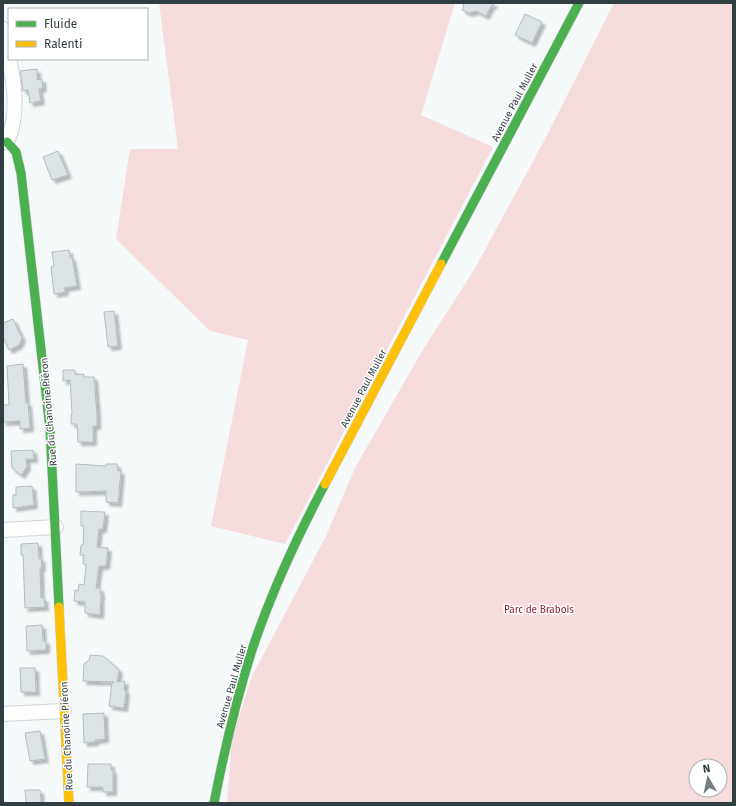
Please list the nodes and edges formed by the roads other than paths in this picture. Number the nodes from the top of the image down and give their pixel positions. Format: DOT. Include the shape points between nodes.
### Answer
graph roads {
  1 [pos="579,3"];
  2 [pos="3,29"];
  3 [pos="8,55"];
  4 [pos="9,60"];
  5 [pos="5,142"];
  6 [pos="56,527"];
  7 [pos="3,530"];
  8 [pos="64,711"];
  9 [pos="3,714"];
  10 [pos="69,803"];
  11 [pos="214,803"];
  1 -- 11 [label="main road, Avenue Paul Muller" via="301,528 278,580 253,648 235,706"];
  2 -- 3 [label="street, Rue du Chanoine Piéron"];
  4 -- 5 [label="street, Rue du Chanoine Piéron" via="15,92 12,126"];
  5 -- 6 [label="main road, Rue du Chanoine Piéron" via="16,151 21,173 48,401"];
  6 -- 7 [label="street"];
  6 -- 8 [label="main road, Rue du Chanoine Piéron"];
  8 -- 9 [label="street"];
  8 -- 10 [label="main road, Rue du Chanoine Piéron"];
}
